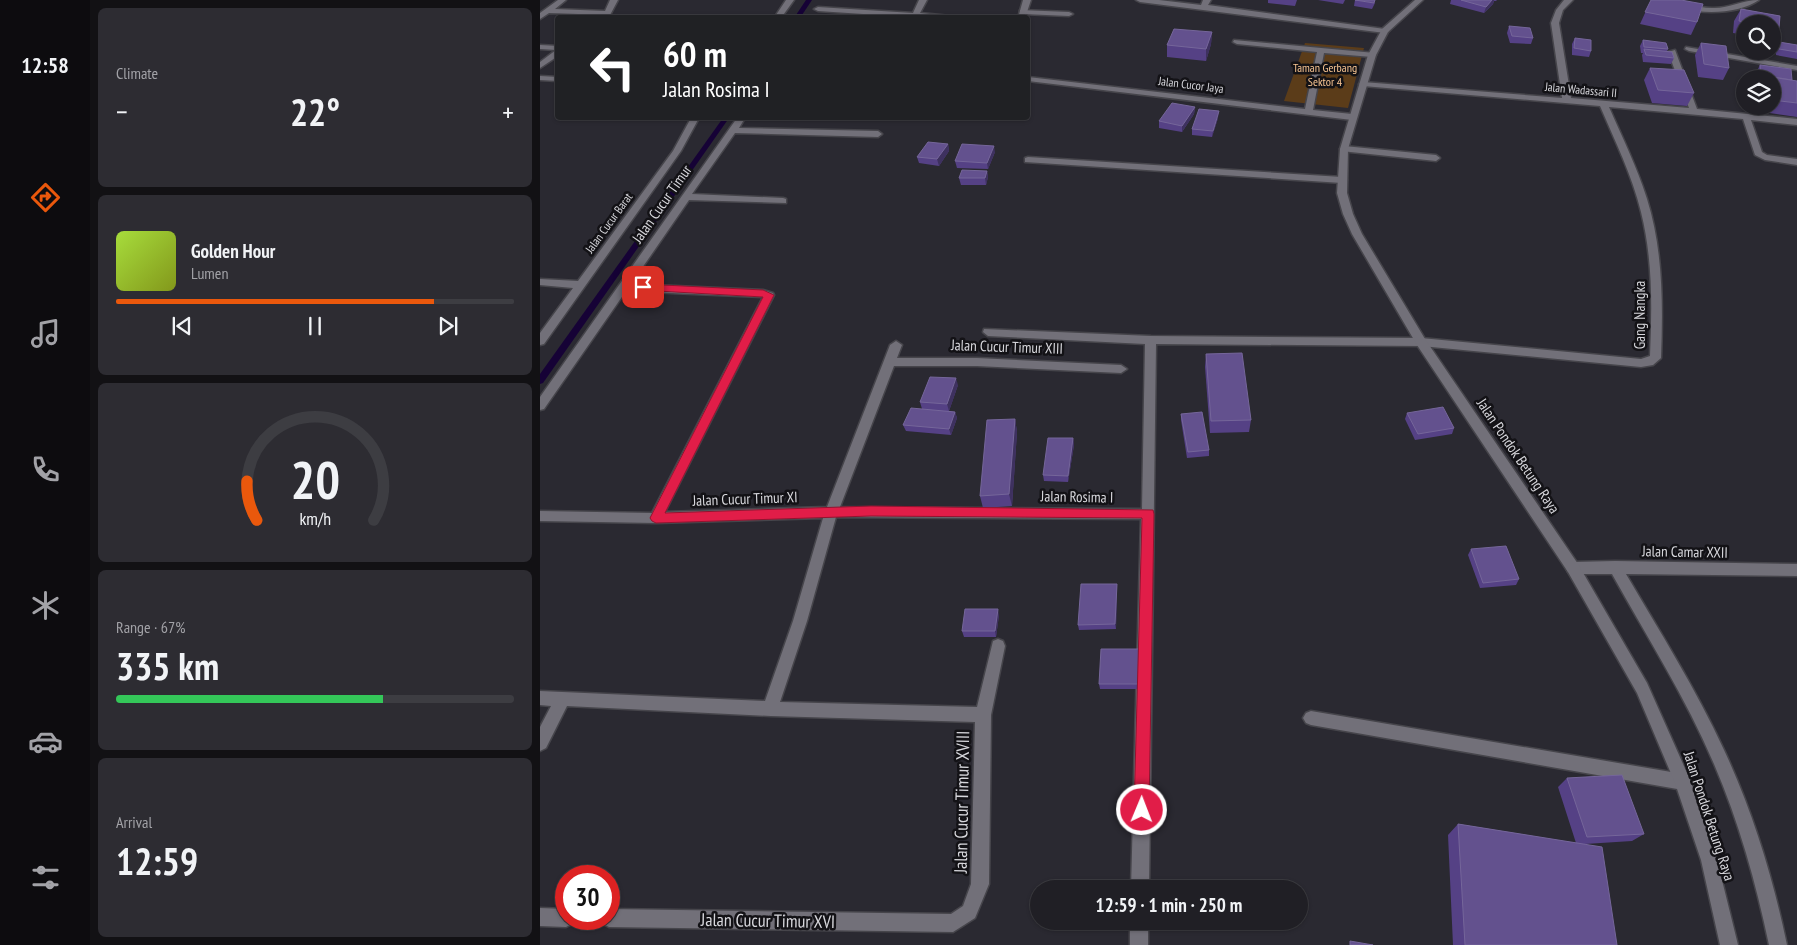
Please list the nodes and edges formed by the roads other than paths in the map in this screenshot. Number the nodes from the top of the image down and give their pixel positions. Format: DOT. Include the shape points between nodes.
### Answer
graph roads {
  1 [pos="562,0"];
  2 [pos="790,0"];
  3 [pos="825,0"];
  4 [pos="923,0"];
  5 [pos="1028,0"];
  6 [pos="1140,0"];
  7 [pos="1419,0"];
  8 [pos="1569,0"];
  9 [pos="1668,0"];
  10 [pos="1755,0"];
  11 [pos="617,2"];
  12 [pos="1205,4"];
  13 [pos="818,9"];
  14 [pos="549,11"];
  15 [pos="1069,14"];
  16 [pos="604,15"];
  17 [pos="779,15"];
  18 [pos="814,15"];
  19 [pos="915,15"];
  20 [pos="1022,15"];
  21 [pos="540,17"];
  22 [pos="1385,31"];
  23 [pos="1237,42"];
  24 [pos="540,47"];
  25 [pos="1689,49"];
  26 [pos="555,50"];
  27 [pos="1321,50"];
  28 [pos="1672,52"];
  29 [pos="555,53"];
  30 [pos="1372,54"];
  31 [pos="540,66"];
  32 [pos="1797,68"];
  33 [pos="540,78"];
  34 [pos="1030,78"];
  35 [pos="555,79"];
  36 [pos="1363,84"];
  37 [pos="1567,102"];
  38 [pos="1604,105"];
  39 [pos="1309,111"];
  40 [pos="1694,111"];
  41 [pos="1352,116"];
  42 [pos="1746,116"];
  43 [pos="694,120"];
  44 [pos="740,120"];
  45 [pos="1797,122"];
  46 [pos="732,130"];
  47 [pos="878,134"];
  48 [pos="1344,149"];
  49 [pos="1436,158"];
  50 [pos="1028,160"];
  51 [pos="1797,162"];
  52 [pos="1342,180"];
  53 [pos="686,197"];
  54 [pos="783,202"];
  55 [pos="540,282"];
  56 [pos="580,286"];
  57 [pos="623,286"];
  58 [pos="988,332"];
  59 [pos="1151,340"];
  60 [pos="540,341"];
  61 [pos="1422,342"];
  62 [pos="896,345"];
  63 [pos="891,362"];
  64 [pos="1121,369"];
  65 [pos="540,406"];
  66 [pos="831,513"];
  67 [pos="1148,514"];
  68 [pos="540,516"];
  69 [pos="656,518"];
  70 [pos="1615,567"];
  71 [pos="1573,568"];
  72 [pos="1797,570"];
  73 [pos="998,646"];
  74 [pos="540,698"];
  75 [pos="562,700"];
  76 [pos="771,709"];
  77 [pos="983,715"];
  78 [pos="1311,718"];
  79 [pos="540,743"];
  80 [pos="1683,782"];
  81 [pos="1140,880"];
  82 [pos="540,917"];
  83 [pos="555,918"];
  84 [pos="620,918"];
  85 [pos="927,923"];
  86 [pos="1139,930"];
  87 [pos="1139,945"];
  88 [pos="1729,945"];
  89 [pos="1778,945"];
  1 -- 14 [label="street"];
  2 -- 17 [label="street"];
  3 -- 13 [label="street"];
  4 -- 19 [label="street"];
  5 -- 20 [label="street"];
  6 -- 12 [label="street"];
  7 -- 22 [label="street, Jalan Pondok Betung Raya"];
  8 -- 37 [label="street" via="1561,6 1555,22"];
  9 -- 10 [label="street" via="1707,12 1727,10"];
  11 -- 16 [label="street"];
  12 -- 22 [label="street"];
  13 -- 18 [label="street"];
  13 -- 19 [label="street"];
  14 -- 16 [label="street"];
  14 -- 21 [label="street"];
  15 -- 20 [label="street"];
  22 -- 30 [label="street, Jalan Pondok Betung Raya"];
  23 -- 27 [label="street"];
  24 -- 26 [label="street"];
  25 -- 32 [label="street"];
  27 -- 30 [label="street"];
  27 -- 39 [label="street"];
  28 -- 40 [label="street"];
  29 -- 31 [label="street"];
  30 -- 36 [label="street, Jalan Pondok Betung Raya"];
  33 -- 35 [label="street"];
  34 -- 39 [label="street, Jalan Cucor Jaya"];
  36 -- 37 [label="street, Jalan Wadassari II"];
  36 -- 41 [label="street, Jalan Pondok Betung Raya"];
  37 -- 38 [label="street, Jalan Wadassari II"];
  38 -- 40 [label="street, Jalan Wadassari II"];
  38 -- 61 [label="street, Gang Nangka" via="1651,231 1658,307 1655,358 1644,364"];
  39 -- 41 [label="street, Jalan Cucor Jaya"];
  40 -- 42 [label="street, Jalan Wadassari II"];
  41 -- 48 [label="street, Jalan Pondok Betung Raya"];
  42 -- 45 [label="street, Jalan Wadassari II"];
  42 -- 51 [label="street" via="1758,153"];
  43 -- 56 [label="street, Jalan Cucur Barat" via="677,151"];
  44 -- 46 [label="street, Jalan Cucur Timur"];
  46 -- 47 [label="street"];
  46 -- 53 [label="street, Jalan Cucur Timur"];
  48 -- 49 [label="street"];
  48 -- 52 [label="street, Jalan Pondok Betung Raya"];
  50 -- 52 [label="street"];
  52 -- 61 [label="street, Jalan Pondok Betung Raya" via="1351,222"];
  53 -- 54 [label="street"];
  53 -- 57 [label="street, Jalan Cucur Timur"];
  55 -- 56 [label="street"];
  56 -- 60 [label="street, Jalan Cucur Barat"];
  57 -- 65 [label="street, Jalan Cucur Timur"];
  57 -- 69 [label="street" via="769,295"];
  58 -- 59 [label="street"];
  59 -- 61 [label="street"];
  59 -- 67 [label="street"];
  61 -- 71 [label="street, Jalan Pondok Betung Raya"];
  62 -- 63 [label="street"];
  63 -- 64 [label="street, Jalan Cucur Timur XIII" via="1026,363"];
  63 -- 66 [label="street"];
  66 -- 67 [label="street, Jalan Rosima I"];
  66 -- 69 [label="street, Jalan Cucur Timur XI"];
  66 -- 76 [label="street"];
  67 -- 81 [label="street"];
  68 -- 69 [label="street, Jalan Cucur Timur XI"];
  70 -- 71 [label="street, Jalan Camar XXII"];
  70 -- 72 [label="street, Jalan Camar XXII"];
  70 -- 89 [label="street" via="1719,758 1755,859"];
  71 -- 80 [label="street, Jalan Pondok Betung Raya" via="1642,688"];
  73 -- 77 [label="street, Jalan Cucur Timur XVIII"];
  74 -- 75 [label="street"];
  75 -- 76 [label="street"];
  75 -- 79 [label="street"];
  76 -- 77 [label="street"];
  77 -- 85 [label="street, Jalan Cucur Timur XVIII" via="980,884 969,912 953,923"];
  78 -- 80 [label="street"];
  80 -- 88 [label="street, Jalan Pondok Betung Raya" via="1710,860"];
  82 -- 83 [label="street"];
  84 -- 85 [label="street, Jalan Cucur Timur XVI"];
  86 -- 87 [label="street"];
}
